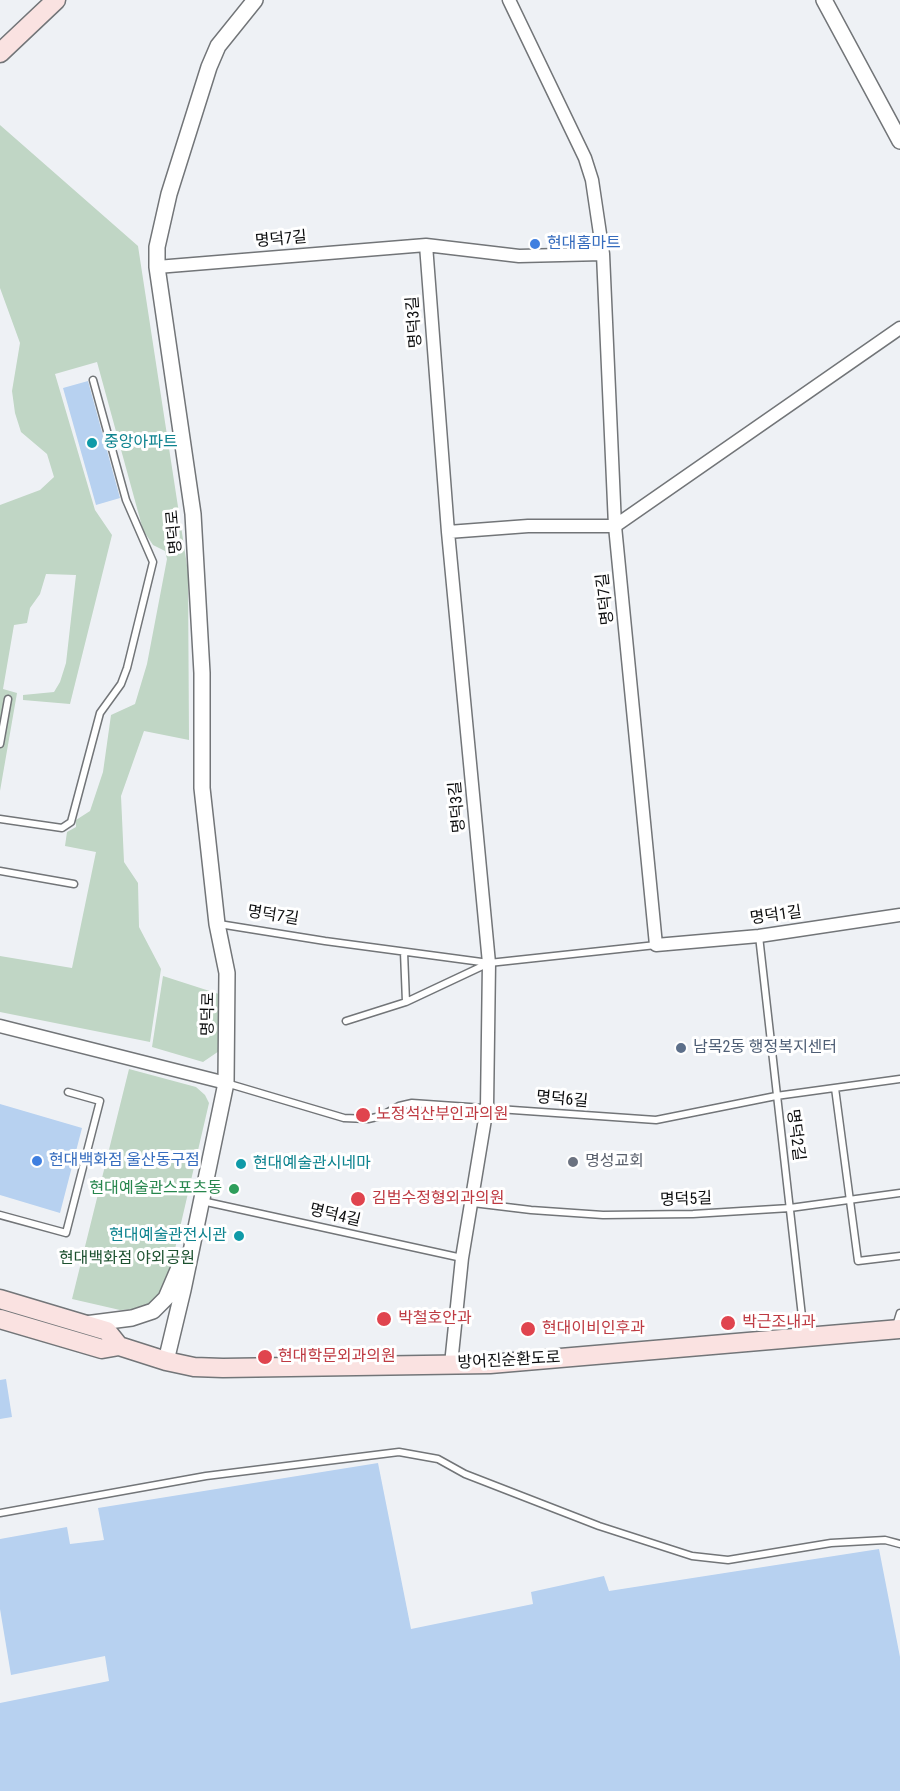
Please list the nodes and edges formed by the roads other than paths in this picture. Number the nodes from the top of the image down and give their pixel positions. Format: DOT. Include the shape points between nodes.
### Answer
graph roads {
  1 [pos="56,0"];
  2 [pos="255,0"];
  3 [pos="508,0"];
  4 [pos="824,0"];
  5 [pos="0,53"];
  6 [pos="900,141"];
  7 [pos="426,245"];
  8 [pos="603,254"];
  9 [pos="157,267"];
  10 [pos="900,328"];
  11 [pos="93,380"];
  12 [pos="615,526"];
  13 [pos="448,532"];
  14 [pos="8,699"];
  15 [pos="0,744"];
  16 [pos="0,819"];
  17 [pos="0,871"];
  18 [pos="74,884"];
  19 [pos="900,915"];
  20 [pos="217,924"];
  21 [pos="759,936"];
  22 [pos="656,945"];
  23 [pos="404,952"];
  24 [pos="489,963"];
  25 [pos="406,1002"];
  26 [pos="346,1021"];
  27 [pos="0,1026"];
  28 [pos="900,1079"];
  29 [pos="226,1083"];
  30 [pos="836,1088"];
  31 [pos="68,1092"];
  32 [pos="776,1096"];
  33 [pos="488,1107"];
  34 [pos="900,1193"];
  35 [pos="850,1199"];
  36 [pos="202,1200"];
  37 [pos="473,1203"];
  38 [pos="790,1208"];
  39 [pos="0,1215"];
  40 [pos="191,1252"];
  41 [pos="900,1256"];
  42 [pos="462,1258"];
  43 [pos="0,1299"];
  44 [pos="0,1319"];
  45 [pos="83,1324"];
  46 [pos="898,1324"];
  47 [pos="805,1338"];
  48 [pos="119,1346"];
  49 [pos="165,1360"];
  50 [pos="451,1364"];
  51 [pos="0,1514"];
  52 [pos="900,1544"];
  1 -- 5 [label="main road"];
  2 -- 9 [label="street, 명덕로" via="218,46 209,67 170,194 157,247"];
  3 -- 8 [label="street" via="585,158"];
  4 -- 6 [label="street"];
  7 -- 8 [label="street, 명덕7길" via="519,256"];
  7 -- 9 [label="street, 명덕7길"];
  7 -- 13 [label="street, 명덕3길"];
  8 -- 12 [label="street, 명덕7길"];
  9 -- 20 [label="street, 명덕로" via="193,514 202,672 202,788"];
  10 -- 12 [label="street"];
  11 -- 16 [label="lane" via="126,500 153,562 127,668 121,684 100,713 71,822 62,828"];
  12 -- 13 [label="street" via="528,526"];
  12 -- 22 [label="street, 명덕7길"];
  13 -- 24 [label="street, 명덕3길"];
  14 -- 15 [label="lane"];
  17 -- 18 [label="lane"];
  19 -- 21 [label="street, 명덕1길"];
  20 -- 23 [label="lane, 명덕7길"];
  20 -- 29 [label="street, 명덕로" via="227,973"];
  21 -- 22 [label="street, 명덕1길"];
  21 -- 32 [label="lane, 명덕2길"];
  22 -- 24 [label="lane, 명덕7길"];
  23 -- 24 [label="lane, 명덕7길"];
  23 -- 25 [label="lane"];
  24 -- 25 [label="lane"];
  24 -- 33 [label="street, 명덕3길"];
  25 -- 26 [label="lane"];
  27 -- 29 [label="street"];
  28 -- 30 [label="lane, 명덕6길"];
  29 -- 33 [label="lane, 명덕6길" via="344,1118 368,1119 412,1103"];
  29 -- 36 [label="street, 명덕로"];
  30 -- 32 [label="lane, 명덕6길"];
  30 -- 35 [label="lane"];
  31 -- 39 [label="lane" via="100,1101 66,1233"];
  32 -- 33 [label="lane, 명덕6길" via="656,1119"];
  32 -- 38 [label="lane, 명덕2길"];
  33 -- 37 [label="street, 명덕3길"];
  34 -- 35 [label="lane, 명덕5길"];
  35 -- 38 [label="lane, 명덕5길"];
  35 -- 41 [label="lane" via="858,1261"];
  36 -- 40 [label="street, 명덕로"];
  36 -- 42 [label="lane, 명덕4길"];
  37 -- 38 [label="lane, 명덕5길" via="603,1215 693,1215"];
  37 -- 42 [label="street, 명덕3길"];
  38 -- 47 [label="lane, 명덕2길"];
  40 -- 45 [label="street" via="166,1298 153,1311 132,1318"];
  40 -- 49 [label="street, 명덕로"];
  42 -- 50 [label="street, 명덕3길"];
  43 -- 45 [label="main road, 방어진순환도로"];
  44 -- 48 [label="main road, 방어진순환도로" via="102,1349"];
  45 -- 48 [label="main road, 방어진순환도로" via="107,1331"];
  46 -- 47 [label="main road, 방어진순환도로"];
  47 -- 50 [label="main road, 방어진순환도로"];
  48 -- 49 [label="main road, 방어진순환도로"];
  49 -- 50 [label="main road, 방어진순환도로" via="223,1368"];
  51 -- 52 [label="lane" via="206,1476 399,1452 438,1459 465,1474 599,1526 692,1556 728,1560 831,1543 885,1540"];
}
